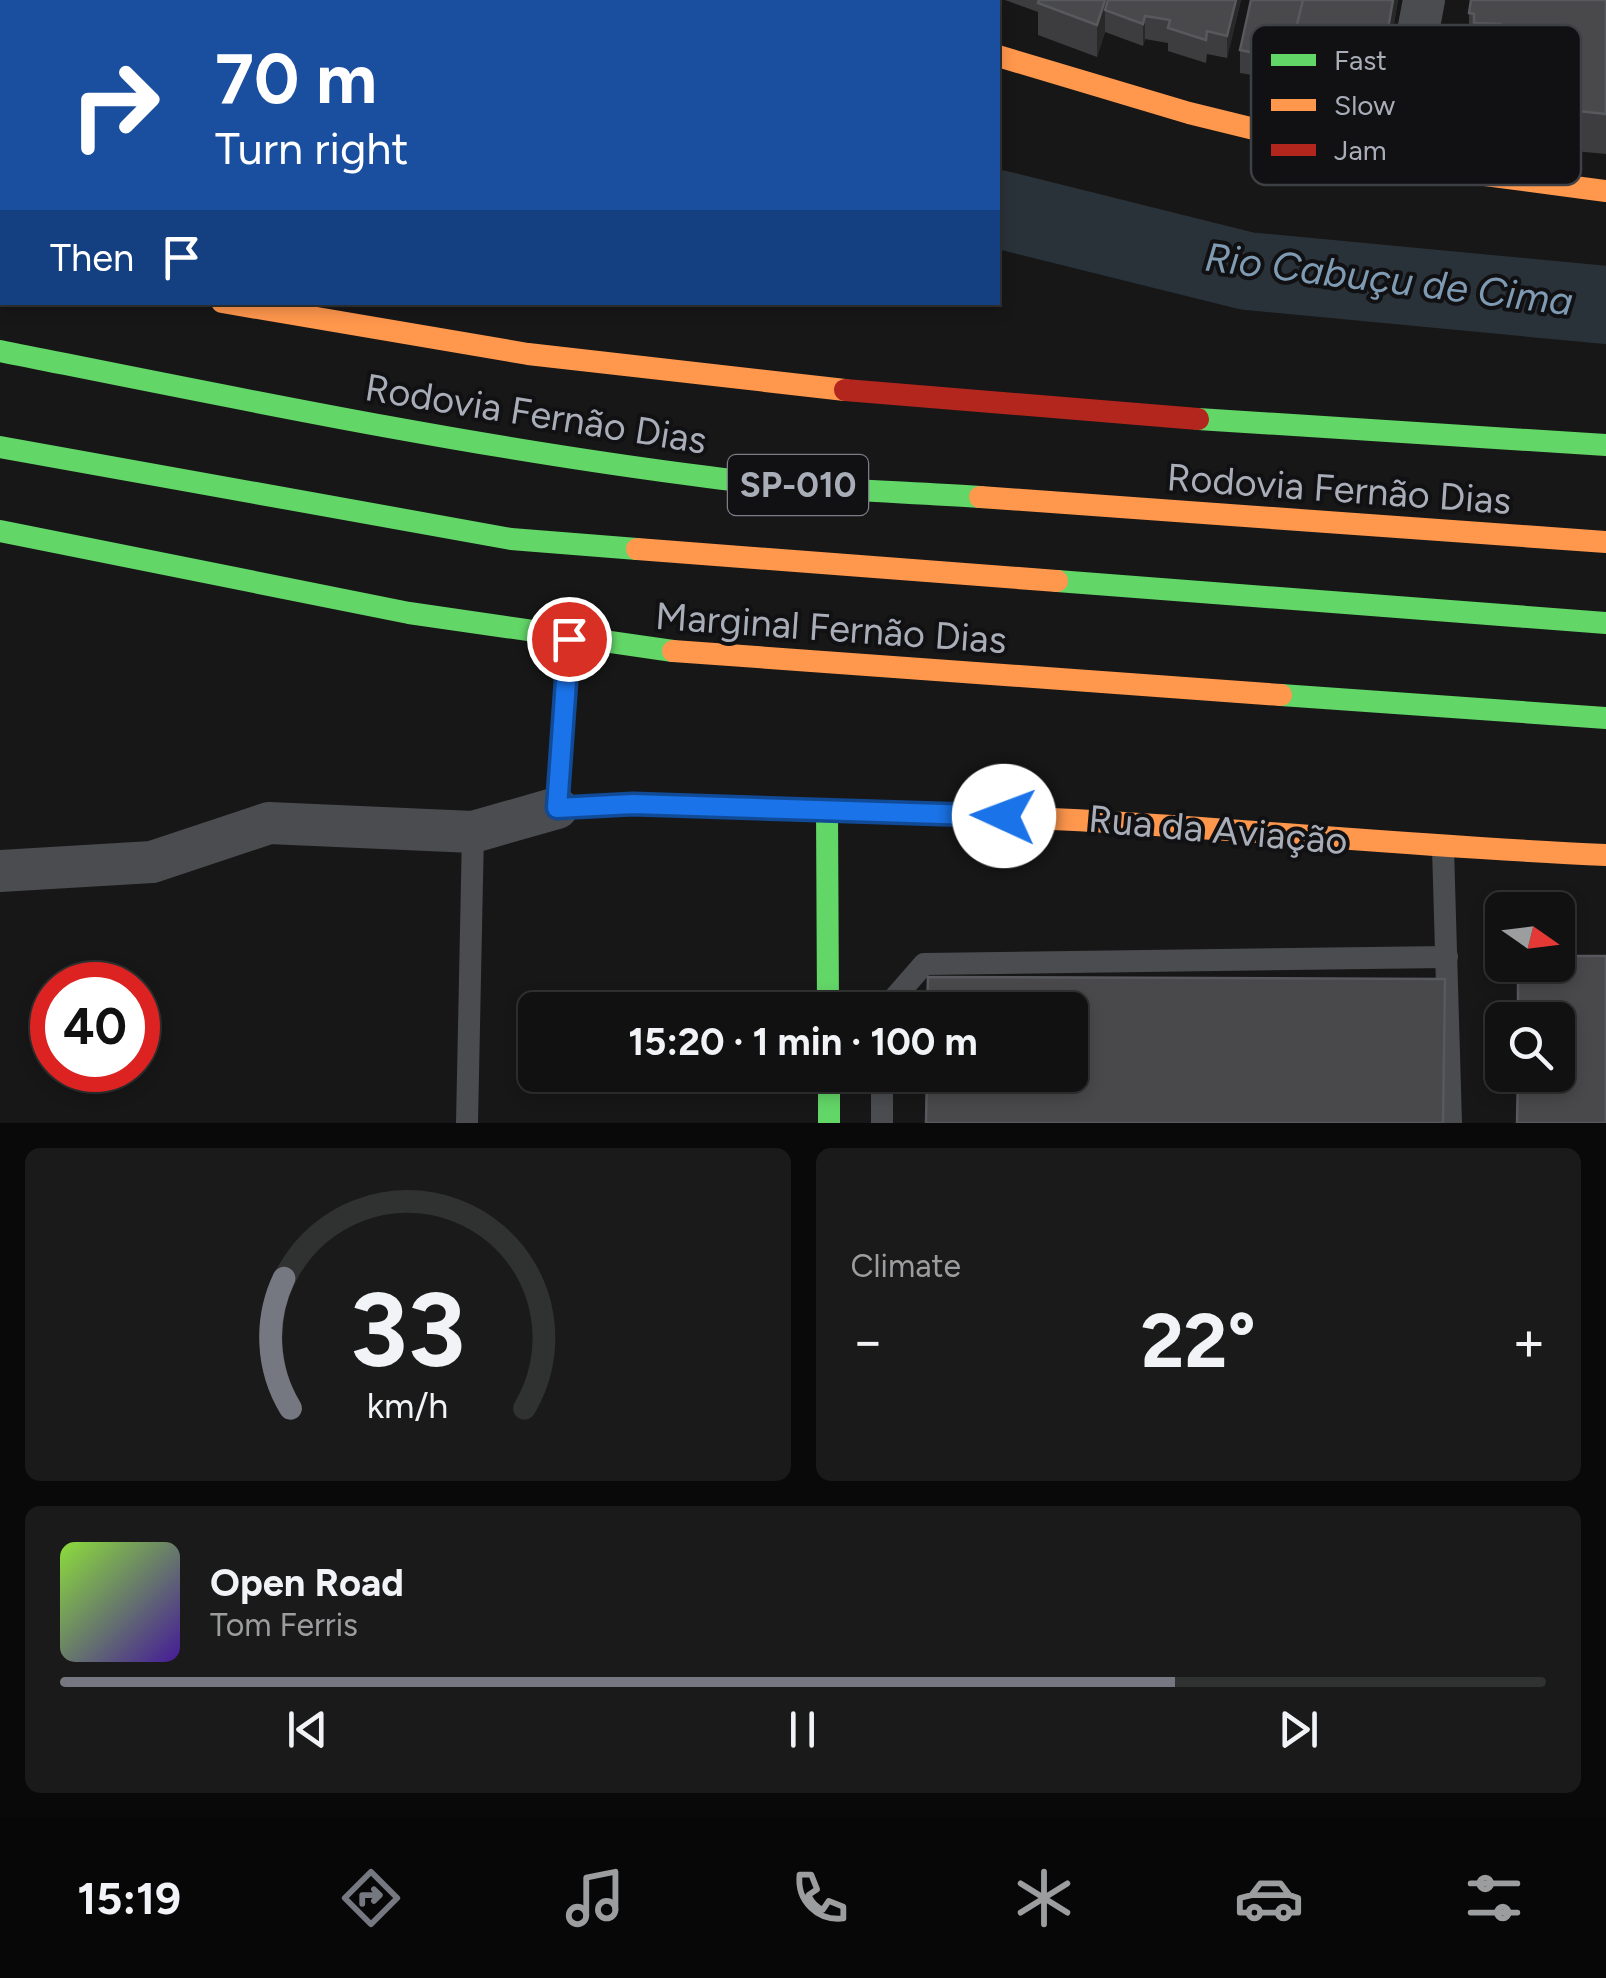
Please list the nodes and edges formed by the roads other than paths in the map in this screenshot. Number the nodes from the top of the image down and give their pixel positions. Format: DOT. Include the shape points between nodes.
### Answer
graph roads {
  1 [pos="1424,0"];
  2 [pos="1419,25"];
  3 [pos="1000,57"];
  4 [pos="1251,128"];
  5 [pos="1560,185"];
  6 [pos="1606,191"];
  7 [pos="240,305"];
  8 [pos="0,351"];
  9 [pos="1606,445"];
  10 [pos="0,447"];
  11 [pos="0,531"];
  12 [pos="1606,542"];
  13 [pos="1606,623"];
  14 [pos="569,639"];
  15 [pos="1606,718"];
  16 [pos="557,808"];
  17 [pos="827,809"];
  18 [pos="473,832"];
  19 [pos="1442,848"];
  20 [pos="1606,855"];
  21 [pos="0,871"];
  22 [pos="1447,957"];
  23 [pos="828,992"];
  24 [pos="900,992"];
  25 [pos="829,1092"];
  26 [pos="882,1092"];
  27 [pos="467,1123"];
  28 [pos="829,1123"];
  29 [pos="882,1123"];
  30 [pos="1451,1123"];
  1 -- 2 [label="street"];
  3 -- 4 [label="main road"];
  5 -- 6 [label="main road"];
  7 -- 9 [label="main road" via="651,369 1190,419"];
  8 -- 12 [label="main road, Rodovia Fernão Dias / SP-010" via="374,425 713,478"];
  10 -- 13 [label="main road, SP-010" via="510,538"];
  11 -- 14 [label="main road, Marginal Fernão Dias"];
  14 -- 15 [label="main road, Marginal Fernão Dias"];
  14 -- 16 [label="main road"];
  16 -- 17 [label="main road, Rua da Aviação"];
  16 -- 18 [label="street, Rua da Aviação"];
  17 -- 19 [label="main road, Rua da Aviação" via="1110,820"];
  17 -- 23 [label="main road"];
  18 -- 21 [label="street, Rua da Aviação" via="269,823 152,862"];
  18 -- 27 [label="lane"];
  19 -- 20 [label="main road, Rua da Aviação"];
  19 -- 22 [label="lane"];
  22 -- 24 [label="lane" via="924,964"];
  22 -- 30 [label="lane"];
  25 -- 28 [label="main road"];
  26 -- 29 [label="lane"];
}
